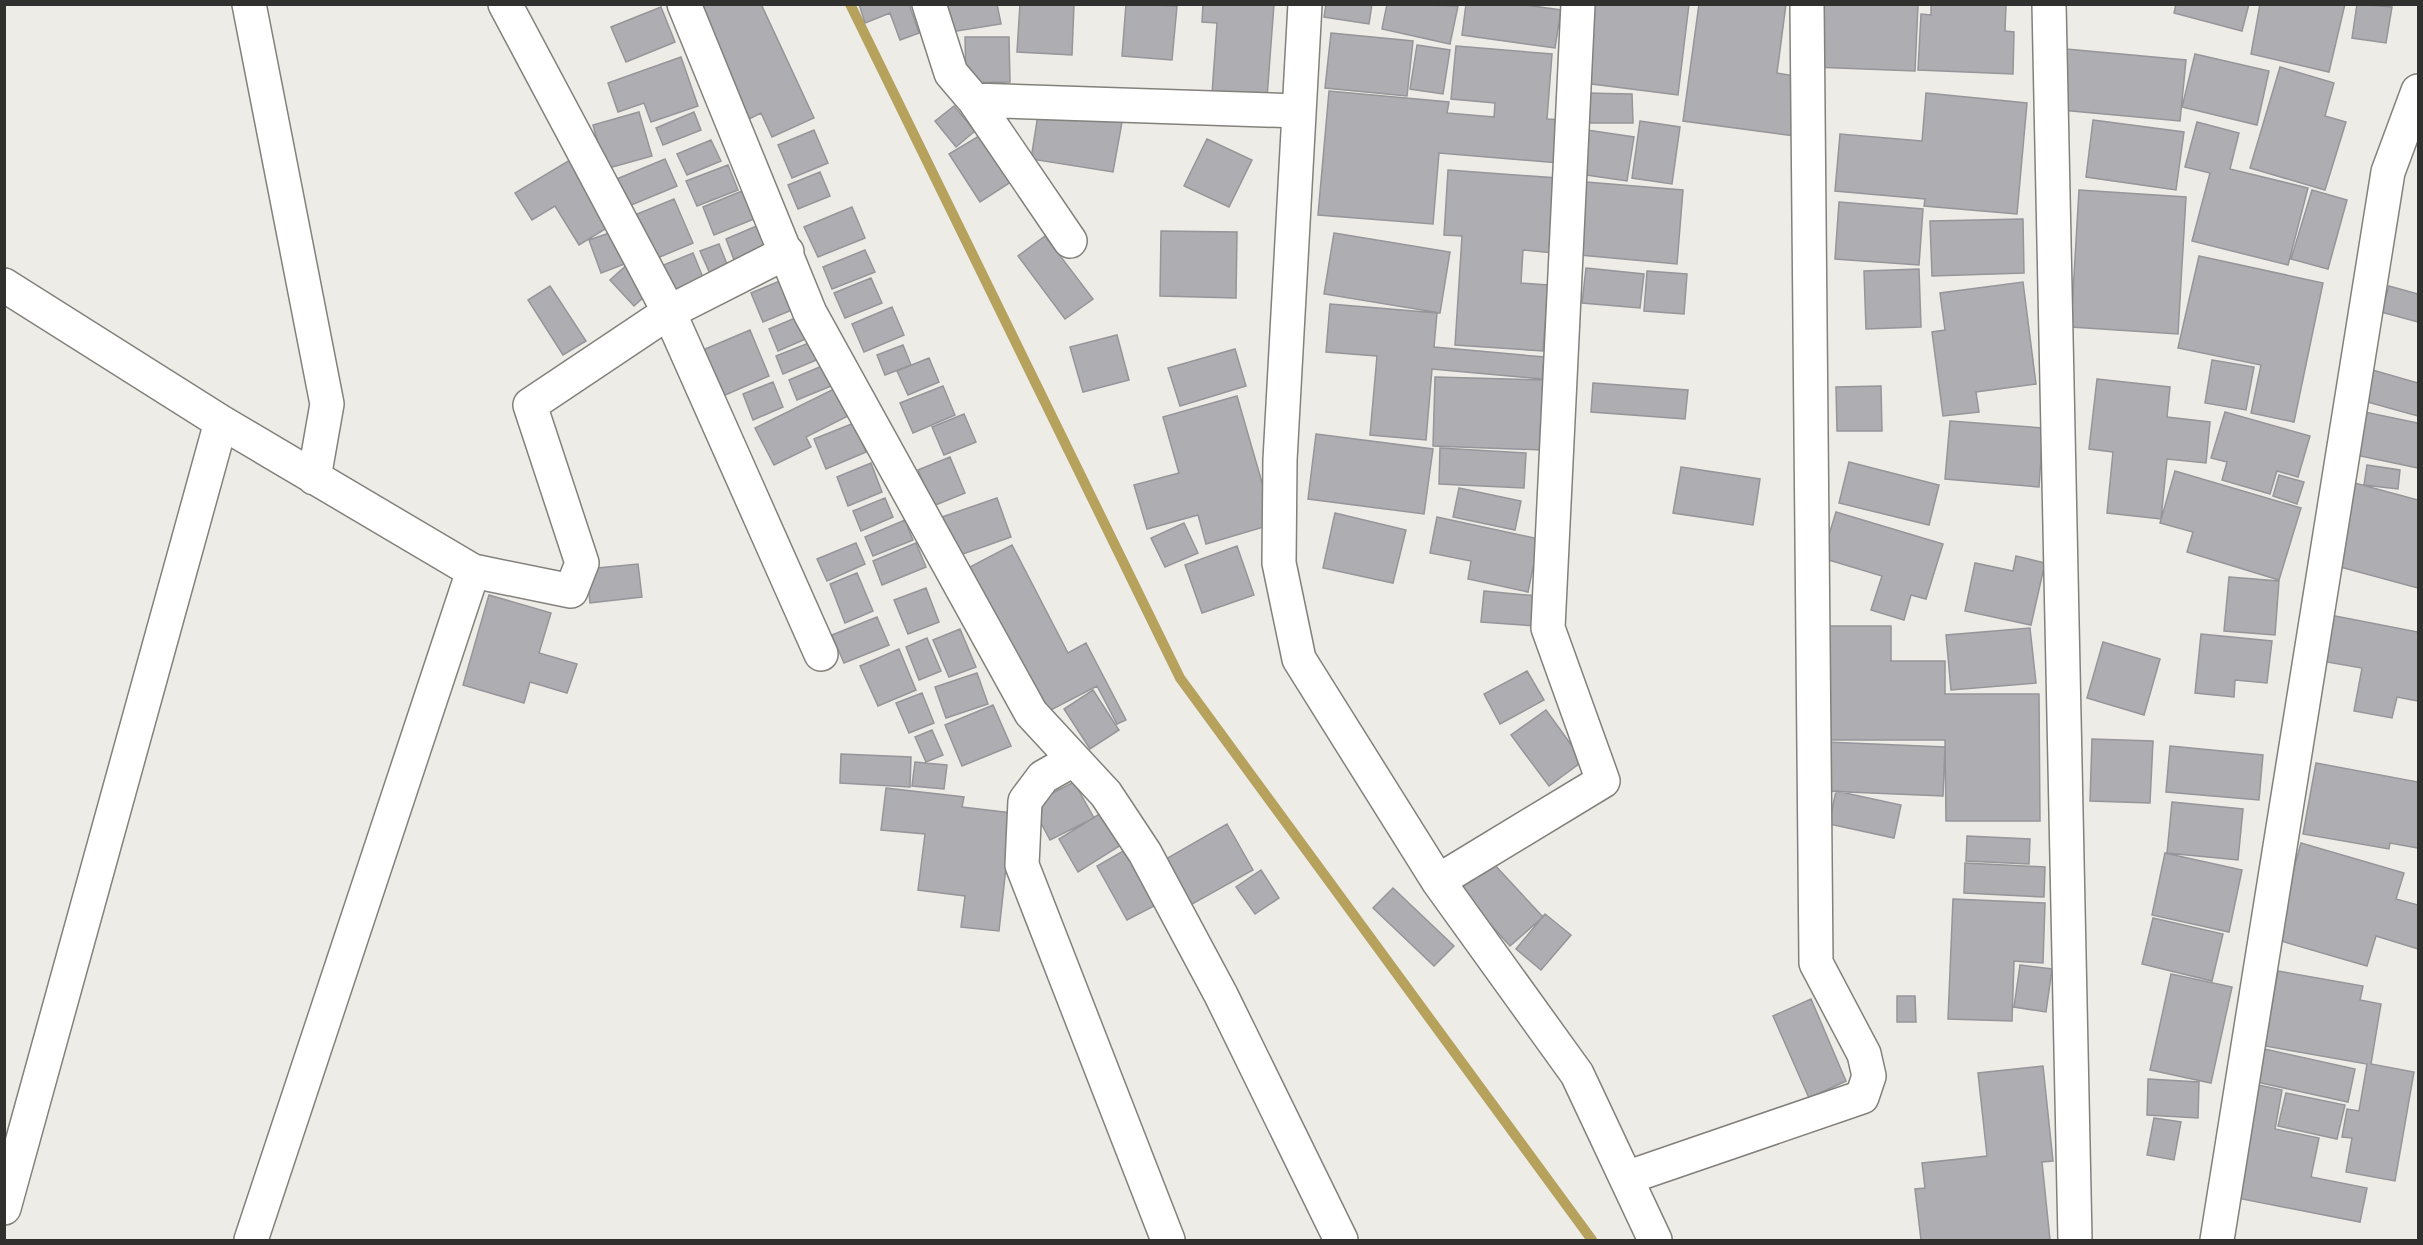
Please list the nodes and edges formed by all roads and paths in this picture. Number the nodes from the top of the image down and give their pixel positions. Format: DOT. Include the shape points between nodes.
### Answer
graph roads {
  1 [pos="249,4"];
  2 [pos="505,4"];
  3 [pos="684,4"];
  4 [pos="929,4"];
  5 [pos="1305,4"];
  6 [pos="1578,4"];
  7 [pos="1807,4"];
  8 [pos="2049,4"];
  9 [pos="2418,91"];
  10 [pos="974,100"];
  11 [pos="1298,111"];
  12 [pos="1070,241"];
  13 [pos="787,252"];
  14 [pos="4,285"];
  15 [pos="669,312"];
  16 [pos="221,422"];
  17 [pos="314,478"];
  18 [pos="473,571"];
  19 [pos="821,654"];
  20 [pos="1073,760"];
  21 [pos="1438,881"];
  22 [pos="1626,1178"];
  23 [pos="4,1208"];
  24 [pos="251,1240"];
  25 [pos="1168,1240"];
  26 [pos="1341,1240"];
  27 [pos="1655,1240"];
  28 [pos="2075,1240"];
  29 [pos="2217,1240"];
  1 -- 17 [label="street" via="327,404"];
  2 -- 15 [label="street"];
  3 -- 13 [label="street"];
  4 -- 10 [label="street" via="951,73"];
  5 -- 11 [label="street"];
  6 -- 21 [label="street" via="1548,628 1603,781"];
  7 -- 22 [label="street" via="1816,963 1864,1054 1869,1076 1862,1097"];
  8 -- 28 [label="street"];
  9 -- 29 [label="street" via="2388,172"];
  10 -- 11 [label="street"];
  10 -- 12 [label="street"];
  11 -- 21 [label="street" via="1280,460 1279,562 1299,659"];
  13 -- 15 [label="street"];
  13 -- 20 [label="street" via="810,313 1031,713"];
  14 -- 16 [label="street"];
  15 -- 18 [label="street" via="530,405 582,563 571,591"];
  15 -- 19 [label="street"];
  16 -- 17 [label="street"];
  16 -- 23 [label="street"];
  17 -- 18 [label="street"];
  18 -- 24 [label="street"];
  20 -- 25 [label="street" via="1042,777 1025,801 1022,865"];
  20 -- 26 [label="street" via="1106,794 1145,853 1221,995"];
  21 -- 22 [label="street" via="1577,1074"];
  22 -- 27 [label="street"];
}
